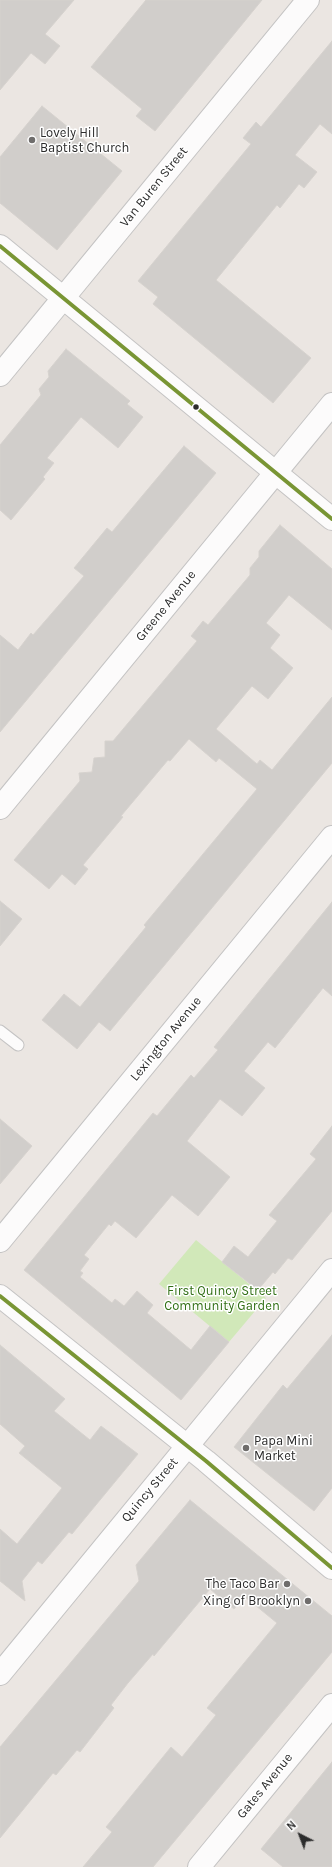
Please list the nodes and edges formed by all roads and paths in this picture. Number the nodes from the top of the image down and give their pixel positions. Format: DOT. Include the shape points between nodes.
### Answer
graph roads {
  1 [pos="308,0"];
  2 [pos="0,246"];
  3 [pos="63,298"];
  4 [pos="0,375"];
  5 [pos="332,404"];
  6 [pos="276,473"];
  7 [pos="332,519"];
  8 [pos="0,808"];
  9 [pos="332,837"];
  10 [pos="0,1030"];
  11 [pos="18,1045"];
  12 [pos="0,1241"];
  13 [pos="332,1270"];
  14 [pos="0,1296"];
  15 [pos="187,1446"];
  16 [pos="332,1568"];
  17 [pos="0,1674"];
  18 [pos="332,1705"];
  19 [pos="199,1867"];
  1 -- 3 [label="street, Van Buren Street"];
  2 -- 3 [label="street"];
  3 -- 4 [label="street, Van Buren Street"];
  3 -- 6 [label="street"];
  5 -- 6 [label="street, Greene Avenue"];
  6 -- 7 [label="street"];
  6 -- 8 [label="street, Greene Avenue"];
  9 -- 12 [label="street, Lexington Avenue"];
  10 -- 11 [label="lane"];
  13 -- 15 [label="street, Quincy Street"];
  14 -- 15 [label="street"];
  15 -- 16 [label="street"];
  15 -- 17 [label="street, Quincy Street"];
  18 -- 19 [label="street, Gates Avenue"];
}
